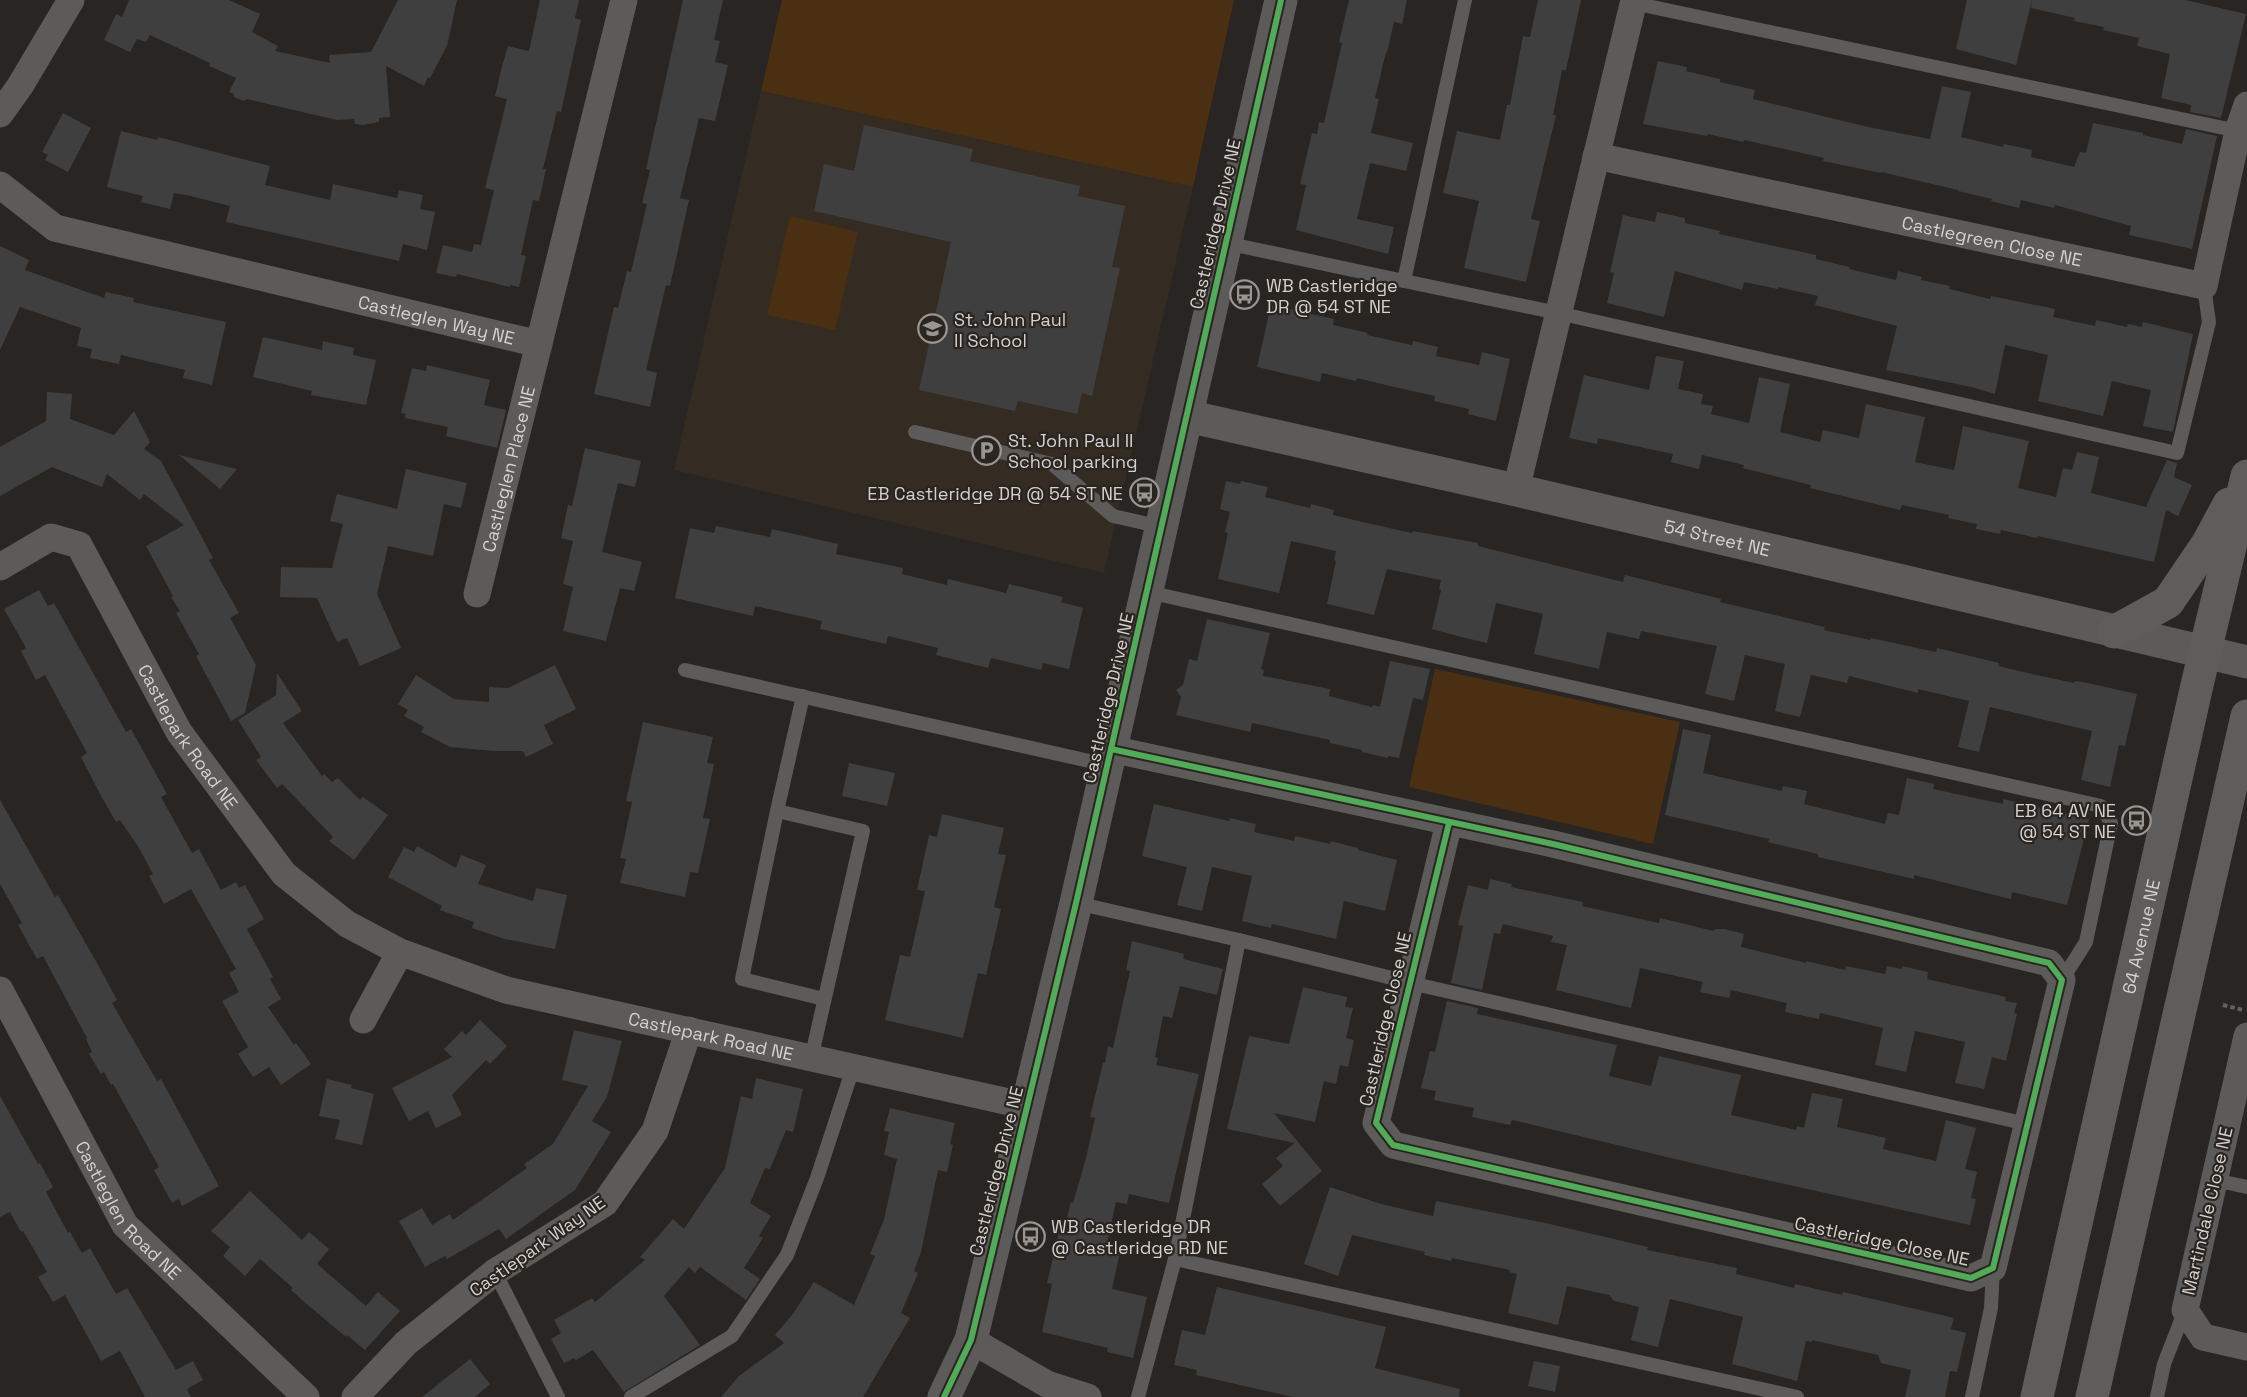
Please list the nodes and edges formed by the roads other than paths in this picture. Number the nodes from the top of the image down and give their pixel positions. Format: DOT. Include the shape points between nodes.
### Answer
graph roads {
  1 [pos="71,0"];
  2 [pos="624,0"];
  3 [pos="1281,0"];
  4 [pos="1465,0"];
  5 [pos="1634,2"];
  6 [pos="2247,105"];
  7 [pos="0,114"];
  8 [pos="2238,131"];
  9 [pos="1596,156"];
  10 [pos="0,185"];
  11 [pos="1226,243"];
  12 [pos="1404,281"];
  13 [pos="2204,286"];
  14 [pos="1558,313"];
  15 [pos="539,344"];
  16 [pos="1187,416"];
  17 [pos="915,432"];
  18 [pos="2247,471"];
  19 [pos="2247,476"];
  20 [pos="1516,490"];
  21 [pos="1162,528"];
  22 [pos="0,567"];
  23 [pos="1148,592"];
  24 [pos="477,594"];
  25 [pos="2114,632"];
  26 [pos="2206,652"];
  27 [pos="2247,662"];
  28 [pos="685,670"];
  29 [pos="803,696"];
  30 [pos="2247,716"];
  31 [pos="1109,757"];
  32 [pos="2247,793"];
  33 [pos="777,811"];
  34 [pos="1449,823"];
  35 [pos="2214,853"];
  36 [pos="1076,903"];
  37 [pos="1239,940"];
  38 [pos="400,952"];
  39 [pos="2062,980"];
  40 [pos="1409,982"];
  41 [pos="0,990"];
  42 [pos="824,999"];
  43 [pos="363,1020"];
  44 [pos="689,1030"];
  45 [pos="2247,1036"];
  46 [pos="811,1059"];
  47 [pos="854,1068"];
  48 [pos="1027,1106"];
  49 [pos="2026,1124"];
  50 [pos="2214,1180"];
  51 [pos="2247,1187"];
  52 [pos="1175,1259"];
  53 [pos="1993,1268"];
  54 [pos="495,1272"];
  55 [pos="2185,1310"];
  56 [pos="971,1340"];
  57 [pos="2247,1347"];
  58 [pos="304,1396"];
  59 [pos="355,1397"];
  60 [pos="558,1397"];
  61 [pos="631,1397"];
  62 [pos="944,1397"];
  63 [pos="1088,1397"];
  64 [pos="1138,1397"];
  65 [pos="1797,1397"];
  66 [pos="1972,1397"];
  67 [pos="2037,1397"];
  68 [pos="2092,1397"];
  69 [pos="2157,1397"];
  1 -- 7 [label="street"];
  2 -- 15 [label="street, Castleglen Way NE"];
  3 -- 11 [label="street, Castleridge Drive NE"];
  4 -- 12 [label="lane"];
  5 -- 8 [label="lane"];
  5 -- 9 [label="street"];
  6 -- 8 [label="street"];
  8 -- 13 [label="street"];
  9 -- 13 [label="street, Castlegreen Close NE"];
  9 -- 14 [label="street"];
  10 -- 15 [label="street, Castleglen Way NE" via="55,228"];
  11 -- 12 [label="lane"];
  11 -- 16 [label="street, Castleridge Drive NE"];
  12 -- 14 [label="lane"];
  13 -- 14 [label="lane" via="2209,322 2177,453"];
  14 -- 20 [label="street"];
  15 -- 24 [label="street, Castleglen Place NE"];
  16 -- 20 [label="street, 54 Street NE"];
  16 -- 21 [label="street, Castleridge Drive NE"];
  17 -- 21 [label="lane" via="1052,464 1113,516"];
  18 -- 25 [label="main road" via="2208,543 2168,602"];
  19 -- 26 [label="main road, 64 Avenue NE"];
  20 -- 25 [label="street, 54 Street NE"];
  21 -- 23 [label="street, Castleridge Drive NE"];
  22 -- 38 [label="street, Castlepark Road NE" via="51,537 80,545 179,732 284,874 347,924"];
  23 -- 31 [label="street, Castleridge Drive NE"];
  23 -- 39 [label="lane" via="2101,806 2112,823 2086,942"];
  25 -- 26 [label="street, 54 Street NE"];
  26 -- 27 [label="street, 54 Street NE"];
  26 -- 67 [label="main road, 64 Avenue NE"];
  28 -- 29 [label="lane"];
  29 -- 31 [label="lane"];
  29 -- 33 [label="lane"];
  30 -- 35 [label="main road"];
  31 -- 34 [label="street"];
  31 -- 36 [label="street, Castleridge Drive NE"];
  32 -- 35 [label="main road"];
  33 -- 42 [label="lane" via="742,979"];
  33 -- 42 [label="lane" via="862,831"];
  34 -- 39 [label="street" via="2049,963"];
  34 -- 40 [label="street, Castleridge Close NE"];
  35 -- 68 [label="main road"];
  36 -- 37 [label="lane"];
  36 -- 48 [label="street, Castleridge Drive NE"];
  37 -- 40 [label="lane"];
  37 -- 52 [label="lane"];
  38 -- 43 [label="street"];
  38 -- 44 [label="street, Castlepark Road NE" via="506,990"];
  39 -- 49 [label="street, Castleridge Close NE"];
  40 -- 49 [label="lane"];
  40 -- 53 [label="street, Castleridge Close NE" via="1376,1123 1393,1145 1971,1278"];
  41 -- 58 [label="street, Castleglen Road NE" via="125,1225"];
  42 -- 46 [label="lane"];
  44 -- 46 [label="street, Castlepark Road NE"];
  44 -- 54 [label="street, Castlepark Way NE" via="655,1131 605,1203"];
  45 -- 50 [label="street, Martindale Close NE"];
  46 -- 47 [label="street, Castlepark Road NE"];
  47 -- 48 [label="street, Castlepark Road NE"];
  47 -- 61 [label="lane" via="787,1255 769,1282 732,1336"];
  48 -- 56 [label="street, Castleridge Drive NE"];
  49 -- 53 [label="street, Castleridge Close NE"];
  50 -- 51 [label="lane"];
  50 -- 55 [label="street, Martindale Close NE"];
  52 -- 64 [label="lane"];
  52 -- 65 [label="lane"];
  53 -- 66 [label="lane" via="1991,1308"];
  54 -- 59 [label="street, Castlepark Way NE" via="406,1343"];
  54 -- 60 [label="lane"];
  55 -- 57 [label="street, Martindale Close NE" via="2203,1337"];
  55 -- 69 [label="lane" via="2164,1364"];
  56 -- 62 [label="street, Castleridge Drive NE"];
  56 -- 63 [label="street" via="1047,1384"];
}
